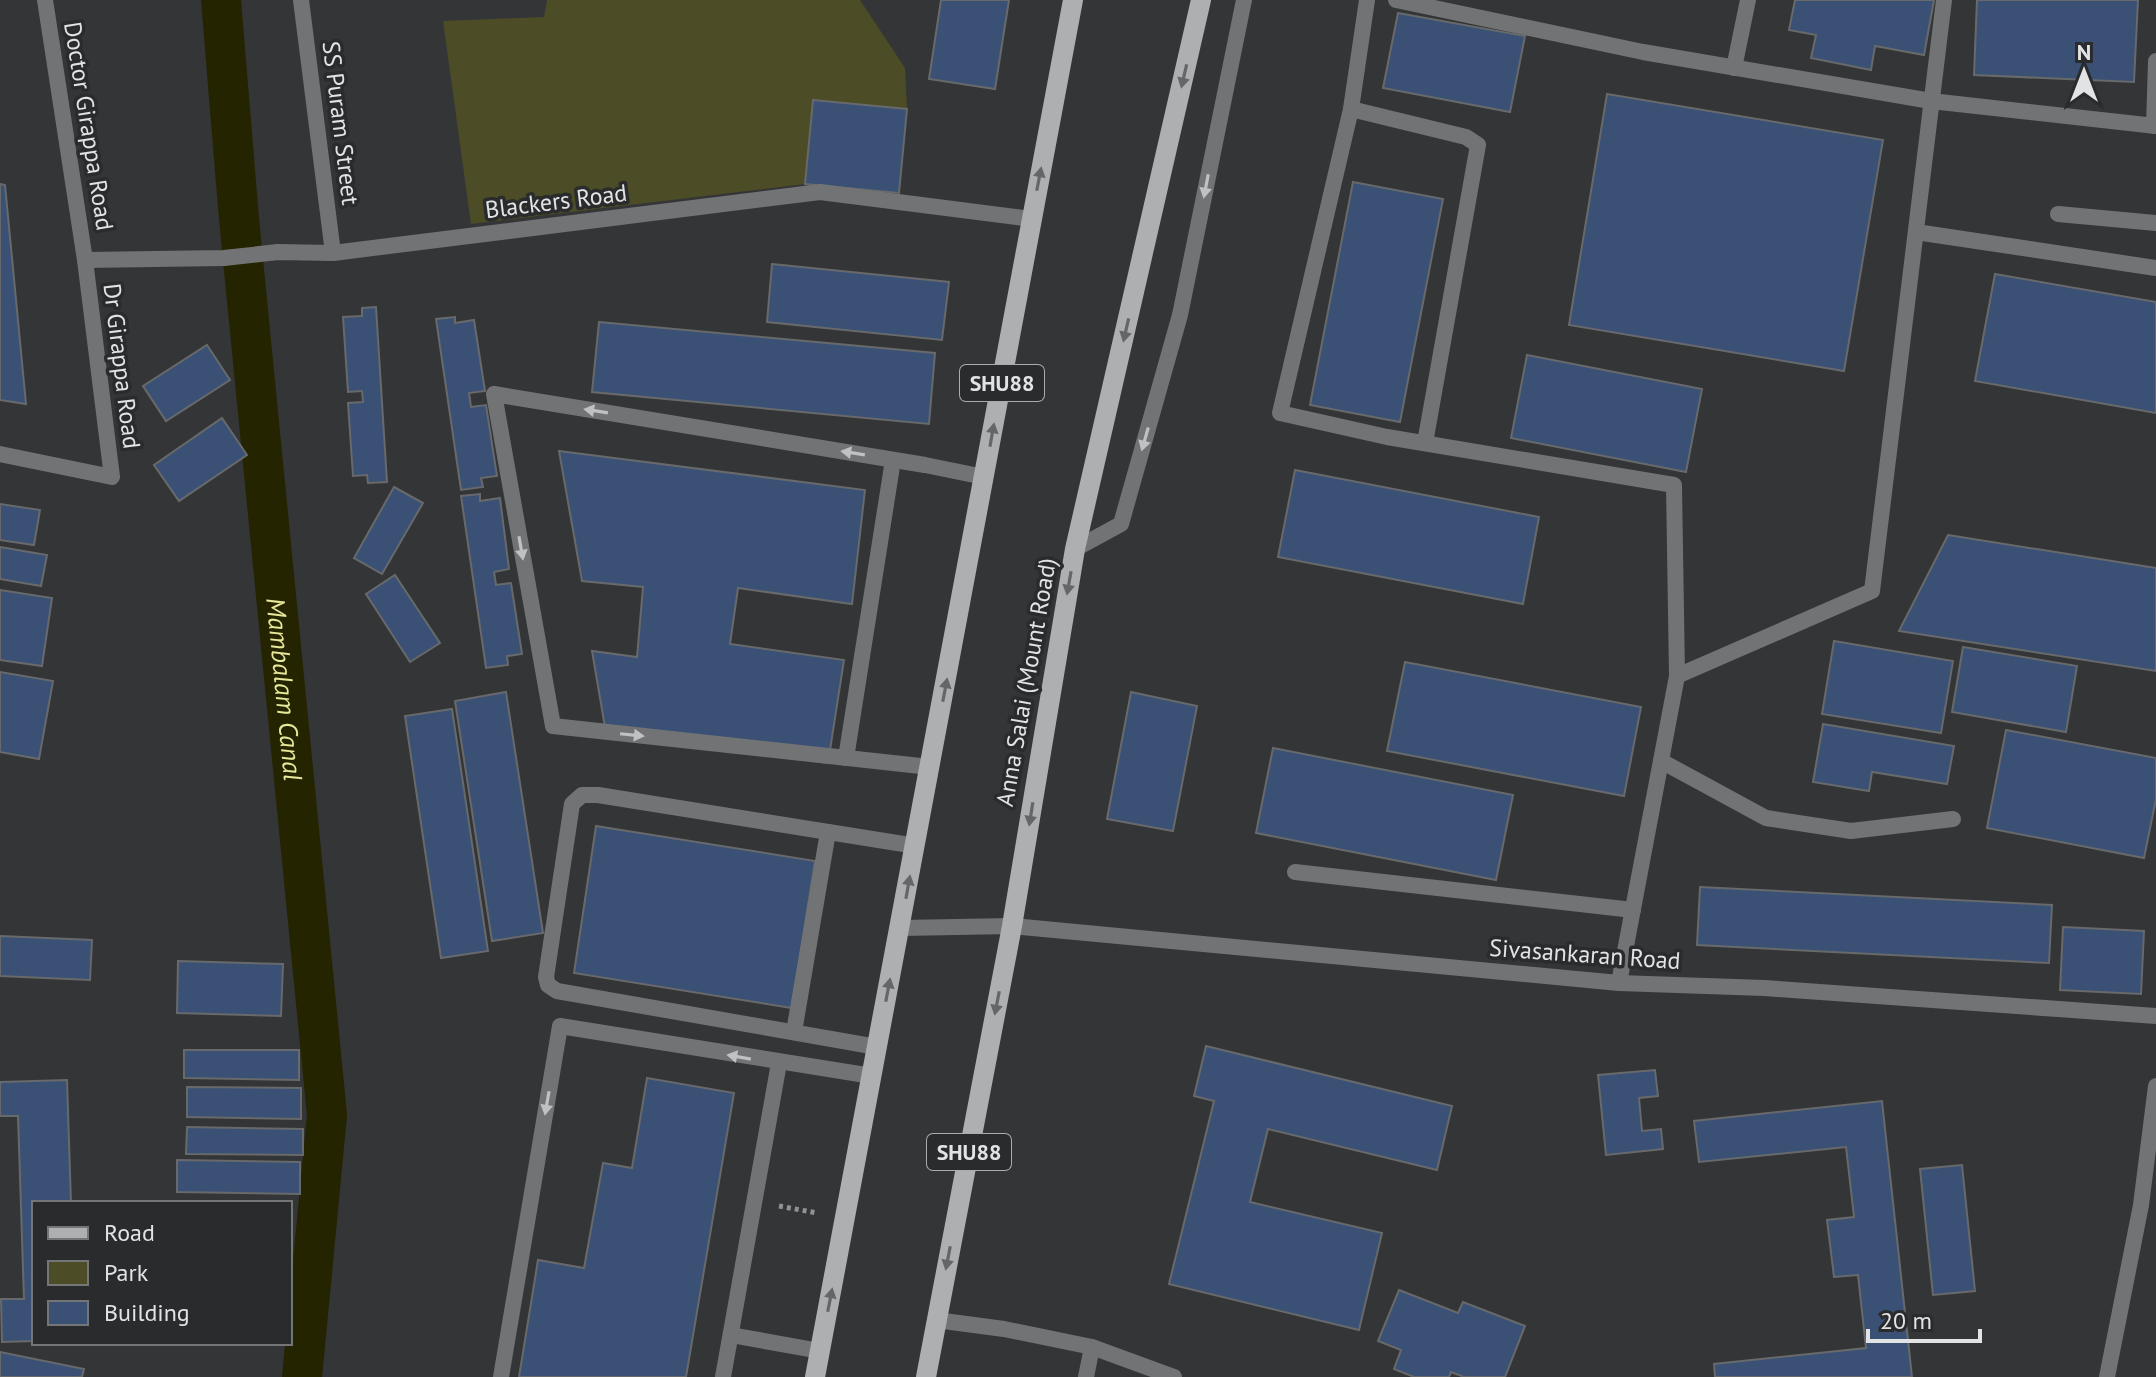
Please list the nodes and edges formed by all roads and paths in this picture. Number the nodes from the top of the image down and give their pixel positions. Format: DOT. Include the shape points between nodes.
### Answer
graph roads {
  1 [pos="45,0"];
  2 [pos="301,0"];
  3 [pos="1073,0"];
  4 [pos="1201,0"];
  5 [pos="1244,0"];
  6 [pos="1367,0"];
  7 [pos="1396,0"];
  8 [pos="1748,0"];
  9 [pos="1944,0"];
  10 [pos="2156,61"];
  11 [pos="1734,68"];
  12 [pos="1931,101"];
  13 [pos="1351,109"];
  14 [pos="2155,126"];
  15 [pos="2058,214"];
  16 [pos="1032,219"];
  17 [pos="2156,223"];
  18 [pos="1916,232"];
  19 [pos="333,253"];
  20 [pos="85,260"];
  21 [pos="2156,268"];
  22 [pos="1425,443"];
  23 [pos="0,454"];
  24 [pos="893,460"];
  25 [pos="984,477"];
  26 [pos="1075,549"];
  27 [pos="1677,676"];
  28 [pos="846,758"];
  29 [pos="1661,761"];
  30 [pos="930,767"];
  31 [pos="1953,819"];
  32 [pos="828,832"];
  33 [pos="916,846"];
  34 [pos="1295,872"];
  35 [pos="1633,910"];
  36 [pos="1012,926"];
  37 [pos="901,928"];
  38 [pos="1619,983"];
  39 [pos="2156,1016"];
  40 [pos="794,1032"];
  41 [pos="877,1047"];
  42 [pos="779,1063"];
  43 [pos="872,1076"];
  44 [pos="2156,1086"];
  45 [pos="755,1201"];
  46 [pos="845,1218"];
  47 [pos="936,1320"];
  48 [pos="731,1335"];
  49 [pos="1092,1347"];
  50 [pos="820,1351"];
  51 [pos="501,1377"];
  52 [pos="723,1377"];
  53 [pos="815,1377"];
  54 [pos="926,1377"];
  55 [pos="1086,1377"];
  56 [pos="1174,1377"];
  57 [pos="2107,1377"];
  1 -- 20 [label="street, Doctor Girappa Road"];
  2 -- 19 [label="street, SS Puram Street"];
  16 -- 3 [label="main road, SHU88, one-way"];
  4 -- 26 [label="main road, Anna Salai (Mount Road) / SHU88, one-way"];
  5 -- 26 [label="street, one-way" via="1180,315 1121,524"];
  6 -- 13 [label="street"];
  7 -- 11 [label="street"];
  8 -- 11 [label="street"];
  9 -- 12 [label="street"];
  10 -- 14 [label="street"];
  11 -- 12 [label="street"];
  12 -- 14 [label="street"];
  12 -- 18 [label="street"];
  13 -- 22 [label="street" via="1466,137 1478,145"];
  13 -- 22 [label="street" via="1280,413"];
  15 -- 17 [label="street"];
  16 -- 19 [label="street, Blackers Road" via="820,192"];
  25 -- 16 [label="main road, SHU88, one-way"];
  18 -- 21 [label="street"];
  18 -- 27 [label="street" via="1872,591"];
  19 -- 20 [label="street, Blackers Road"];
  20 -- 23 [label="street, Dr Girappa Road" via="112,477"];
  22 -- 27 [label="street" via="1674,485"];
  24 -- 25 [label="street"];
  24 -- 28 [label="street"];
  24 -- 28 [label="street, one-way" via="494,394 553,726"];
  30 -- 25 [label="main road, SHU88, one-way"];
  26 -- 36 [label="main road, Anna Salai (Mount Road) / SHU88, one-way"];
  27 -- 29 [label="street"];
  28 -- 30 [label="street"];
  29 -- 31 [label="street" via="1766,818 1851,831"];
  29 -- 35 [label="street"];
  30 -- 33 [label="main road, SHU88"];
  32 -- 33 [label="street"];
  32 -- 40 [label="street"];
  32 -- 40 [label="street" via="598,795 582,795 572,804 548,985 557,991"];
  37 -- 33 [label="main road, SHU88, one-way"];
  34 -- 35 [label="street"];
  35 -- 38 [label="street"];
  36 -- 37 [label="street, Sivasankaran Road"];
  36 -- 38 [label="street, Sivasankaran Road"];
  36 -- 47 [label="main road, Anna Salai (Mount Road) / SHU88, one-way"];
  41 -- 37 [label="main road, SHU88, one-way"];
  38 -- 39 [label="street, Sivasankaran Road"];
  40 -- 41 [label="street"];
  41 -- 43 [label="main road, SHU88"];
  42 -- 43 [label="street"];
  42 -- 45 [label="street"];
  42 -- 51 [label="street, one-way" via="560,1026"];
  43 -- 46 [label="main road, SHU88"];
  44 -- 57 [label="street" via="2141,1205"];
  45 -- 46 [label="path"];
  45 -- 48 [label="street"];
  50 -- 46 [label="main road, SHU88, one-way"];
  47 -- 49 [label="street"];
  47 -- 54 [label="main road, Anna Salai (Mount Road) / SHU88"];
  48 -- 50 [label="street"];
  48 -- 52 [label="street"];
  49 -- 55 [label="street"];
  49 -- 56 [label="street"];
  50 -- 53 [label="main road, SHU88"];
}
